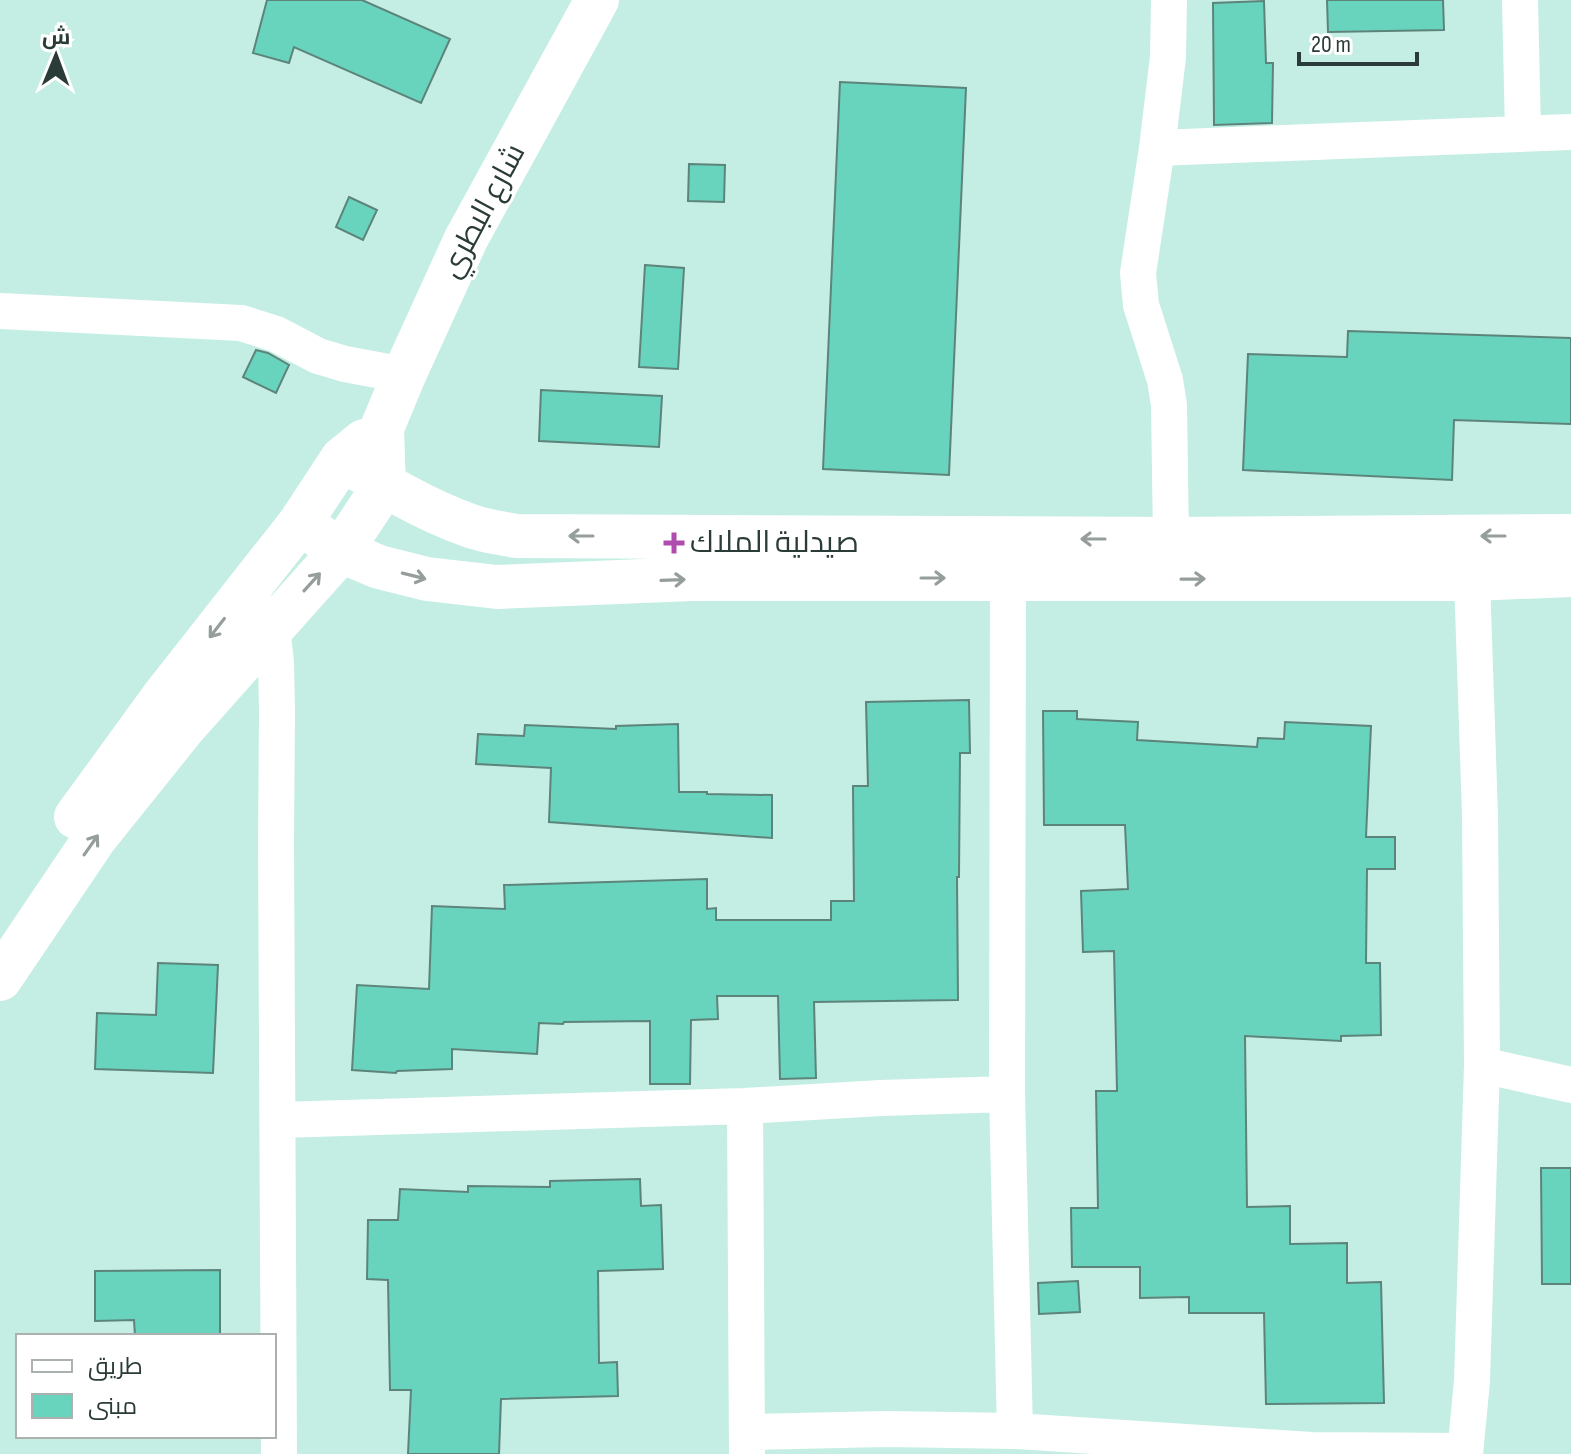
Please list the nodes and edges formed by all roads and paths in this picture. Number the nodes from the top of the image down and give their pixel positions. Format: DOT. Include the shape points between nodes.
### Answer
graph roads {
  1 [pos="597,0"];
  2 [pos="1169,0"];
  3 [pos="1520,0"];
  4 [pos="1571,132"];
  5 [pos="1523,133"];
  6 [pos="1157,148"];
  7 [pos="0,311"];
  8 [pos="404,375"];
  9 [pos="382,428"];
  10 [pos="342,459"];
  11 [pos="384,486"];
  12 [pos="300,523"];
  13 [pos="1571,536"];
  14 [pos="1171,539"];
  15 [pos="341,551"];
  16 [pos="1571,575"];
  17 [pos="1008,579"];
  18 [pos="1472,579"];
  19 [pos="248,589"];
  20 [pos="272,627"];
  21 [pos="0,932"];
  22 [pos="0,979"];
  23 [pos="1482,1065"];
  24 [pos="1571,1085"];
  25 [pos="1007,1094"];
  26 [pos="745,1106"];
  27 [pos="279,1120"];
  28 [pos="1015,1431"];
  29 [pos="747,1443"];
  30 [pos="1465,1452"];
  31 [pos="279,1454"];
  1 -- 8 [label="main road, شارع البطري" via="466,239"];
  2 -- 6 [label="street"];
  3 -- 5 [label="street"];
  4 -- 5 [label="street"];
  5 -- 6 [label="street"];
  6 -- 14 [label="street" via="1138,273 1141,305 1169,405"];
  7 -- 8 [label="street" via="241,323 318,356"];
  8 -- 9 [label="main road, شارع البطري"];
  9 -- 10 [label="main road"];
  9 -- 11 [label="main road"];
  10 -- 11 [label="main road"];
  10 -- 12 [label="main road"];
  14 -- 11 [label="main road, one-way" via="516,536 470,526"];
  11 -- 15 [label="main road"];
  12 -- 15 [label="main road"];
  12 -- 19 [label="main road"];
  13 -- 14 [label="main road, one-way"];
  15 -- 17 [label="main road, one-way" via="427,579 497,587 692,579"];
  20 -- 15 [label="main road, one-way"];
  16 -- 18 [label="main road"];
  17 -- 18 [label="main road, one-way"];
  17 -- 25 [label="street"];
  18 -- 23 [label="street"];
  19 -- 20 [label="street"];
  19 -- 21 [label="main road, one-way" via="77,816"];
  22 -- 20 [label="main road, one-way" via="95,838"];
  20 -- 27 [label="street"];
  23 -- 24 [label="street"];
  23 -- 30 [label="street"];
  25 -- 26 [label="street"];
  25 -- 28 [label="street"];
  26 -- 27 [label="street"];
  26 -- 29 [label="street"];
  27 -- 31 [label="street"];
  28 -- 29 [label="street" via="886,1429"];
  28 -- 30 [label="street" via="1311,1450"];
}
